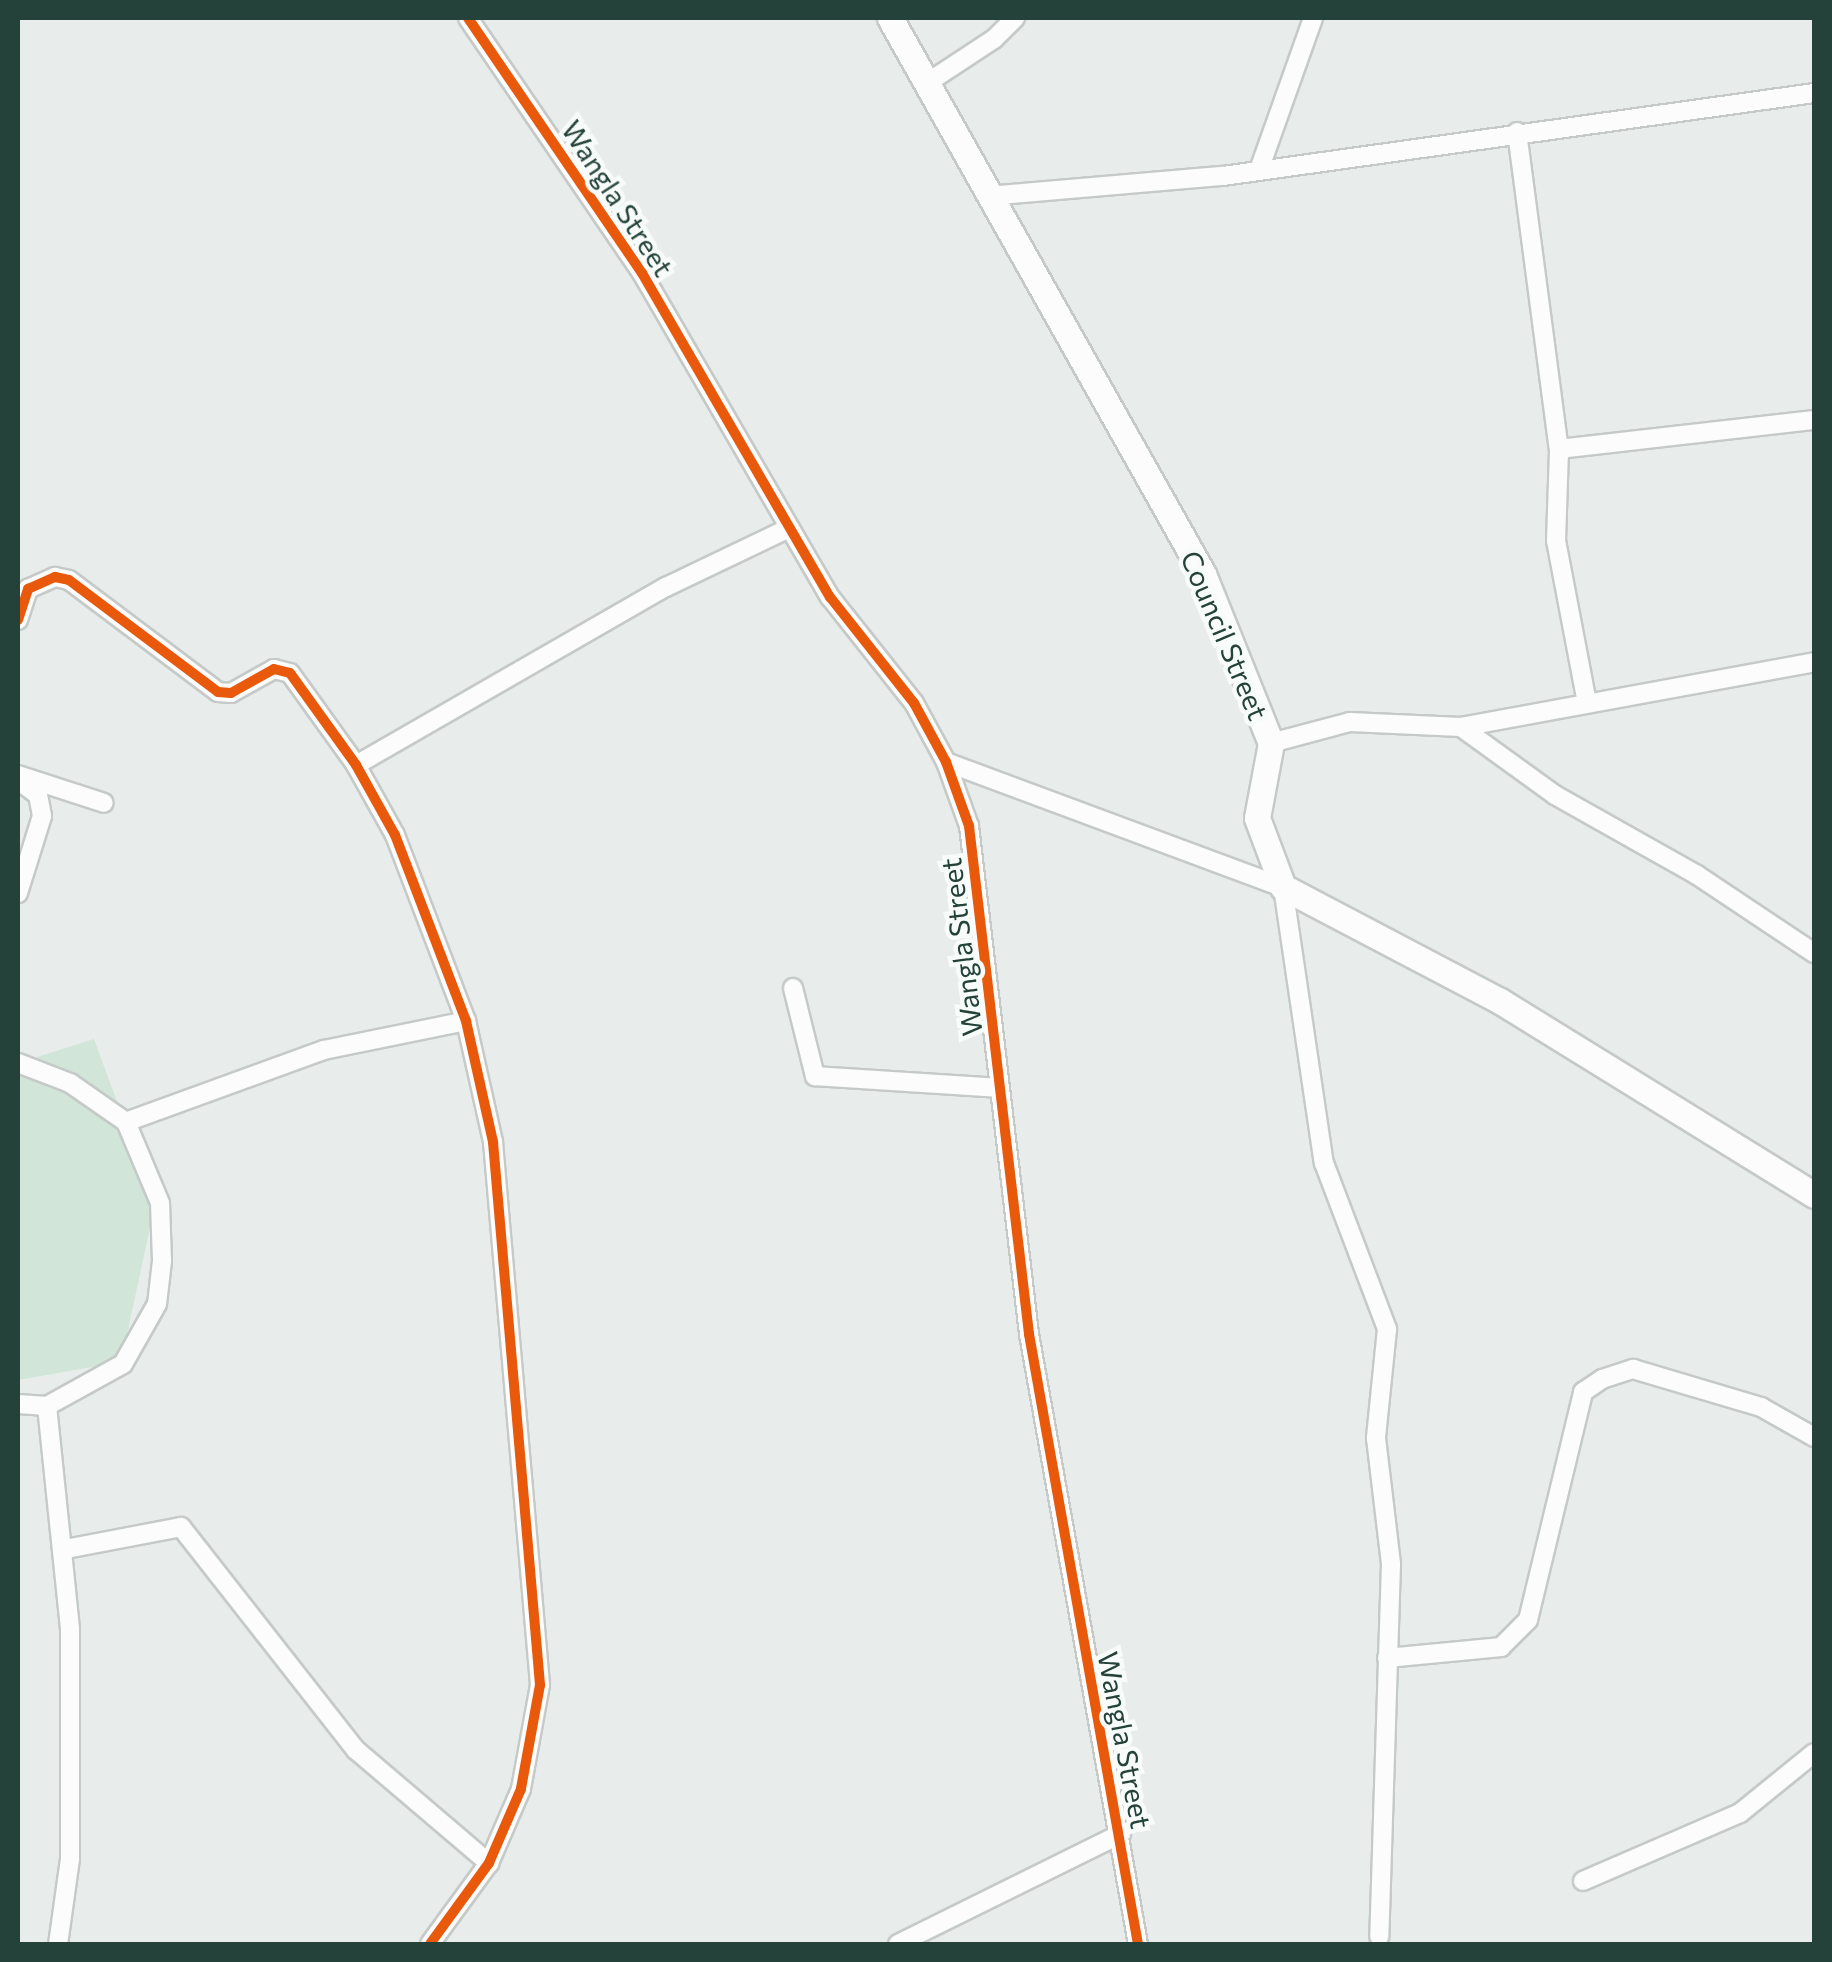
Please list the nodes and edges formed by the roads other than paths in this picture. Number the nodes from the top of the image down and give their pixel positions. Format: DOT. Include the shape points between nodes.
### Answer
graph roads {
  1 [pos="468,18"];
  2 [pos="890,18"];
  3 [pos="1015,18"];
  4 [pos="1313,18"];
  5 [pos="927,82"];
  6 [pos="1814,93"];
  7 [pos="1516,132"];
  8 [pos="1259,170"];
  9 [pos="988,196"];
  10 [pos="1814,420"];
  11 [pos="1559,448"];
  12 [pos="789,528"];
  13 [pos="18,620"];
  14 [pos="1814,662"];
  15 [pos="1587,703"];
  16 [pos="1462,727"];
  17 [pos="1271,743"];
  18 [pos="946,762"];
  19 [pos="356,765"];
  20 [pos="18,778"];
  21 [pos="104,802"];
  22 [pos="1282,887"];
  23 [pos="18,894"];
  24 [pos="1814,953"];
  25 [pos="793,988"];
  26 [pos="466,1022"];
  27 [pos="18,1063"];
  28 [pos="1000,1088"];
  29 [pos="126,1122"];
  30 [pos="1814,1195"];
  31 [pos="18,1404"];
  32 [pos="47,1406"];
  33 [pos="1814,1436"];
  34 [pos="66,1550"];
  35 [pos="1387,1658"];
  36 [pos="1814,1753"];
  37 [pos="1121,1834"];
  38 [pos="489,1863"];
  39 [pos="1583,1880"];
  40 [pos="1379,1937"];
  41 [pos="58,1944"];
  42 [pos="430,1944"];
  43 [pos="900,1944"];
  44 [pos="1138,1944"];
  1 -- 12 [label="street, Wangla Street" via="642,273"];
  2 -- 5 [label="street, Council Street"];
  3 -- 5 [label="street"];
  4 -- 8 [label="street"];
  5 -- 9 [label="street, Council Street"];
  6 -- 7 [label="street"];
  7 -- 8 [label="street"];
  7 -- 11 [label="street"];
  8 -- 9 [label="street"];
  9 -- 17 [label="street, Council Street" via="1204,574"];
  10 -- 11 [label="street"];
  11 -- 15 [label="street" via="1556,541"];
  12 -- 18 [label="street, Wangla Street" via="830,597 914,702"];
  12 -- 19 [label="street" via="666,587"];
  13 -- 19 [label="street" via="28,589 55,577 69,580 218,692 283,670"];
  14 -- 15 [label="street"];
  15 -- 16 [label="street"];
  16 -- 17 [label="street" via="1350,722"];
  16 -- 24 [label="street" via="1555,795 1697,875"];
  17 -- 22 [label="street, Council Street" via="1257,818"];
  18 -- 22 [label="street"];
  18 -- 28 [label="street, Wangla Street" via="969,826"];
  19 -- 26 [label="street" via="417,886"];
  20 -- 21 [label="street"];
  20 -- 23 [label="street" via="38,795 42,816"];
  22 -- 30 [label="street" via="1500,1001"];
  22 -- 35 [label="street" via="1324,1164 1387,1329 1376,1438 1391,1564"];
  25 -- 28 [label="street" via="814,1076"];
  26 -- 29 [label="street" via="324,1050"];
  26 -- 38 [label="street" via="493,1142 540,1685 534,1742"];
  27 -- 29 [label="street" via="70,1083"];
  28 -- 37 [label="street, Wangla Street" via="1029,1334"];
  29 -- 32 [label="street" via="160,1203 156,1304 124,1364"];
  31 -- 32 [label="street"];
  32 -- 34 [label="street"];
  33 -- 35 [label="street" via="1760,1406 1633,1369 1602,1379 1584,1392 1528,1620 1501,1647"];
  34 -- 38 [label="street" via="181,1527 356,1750"];
  34 -- 41 [label="street" via="70,1859"];
  35 -- 40 [label="street"];
  36 -- 39 [label="street" via="1740,1813"];
  37 -- 43 [label="street"];
  37 -- 44 [label="street, Wangla Street"];
  38 -- 42 [label="street"];
}
